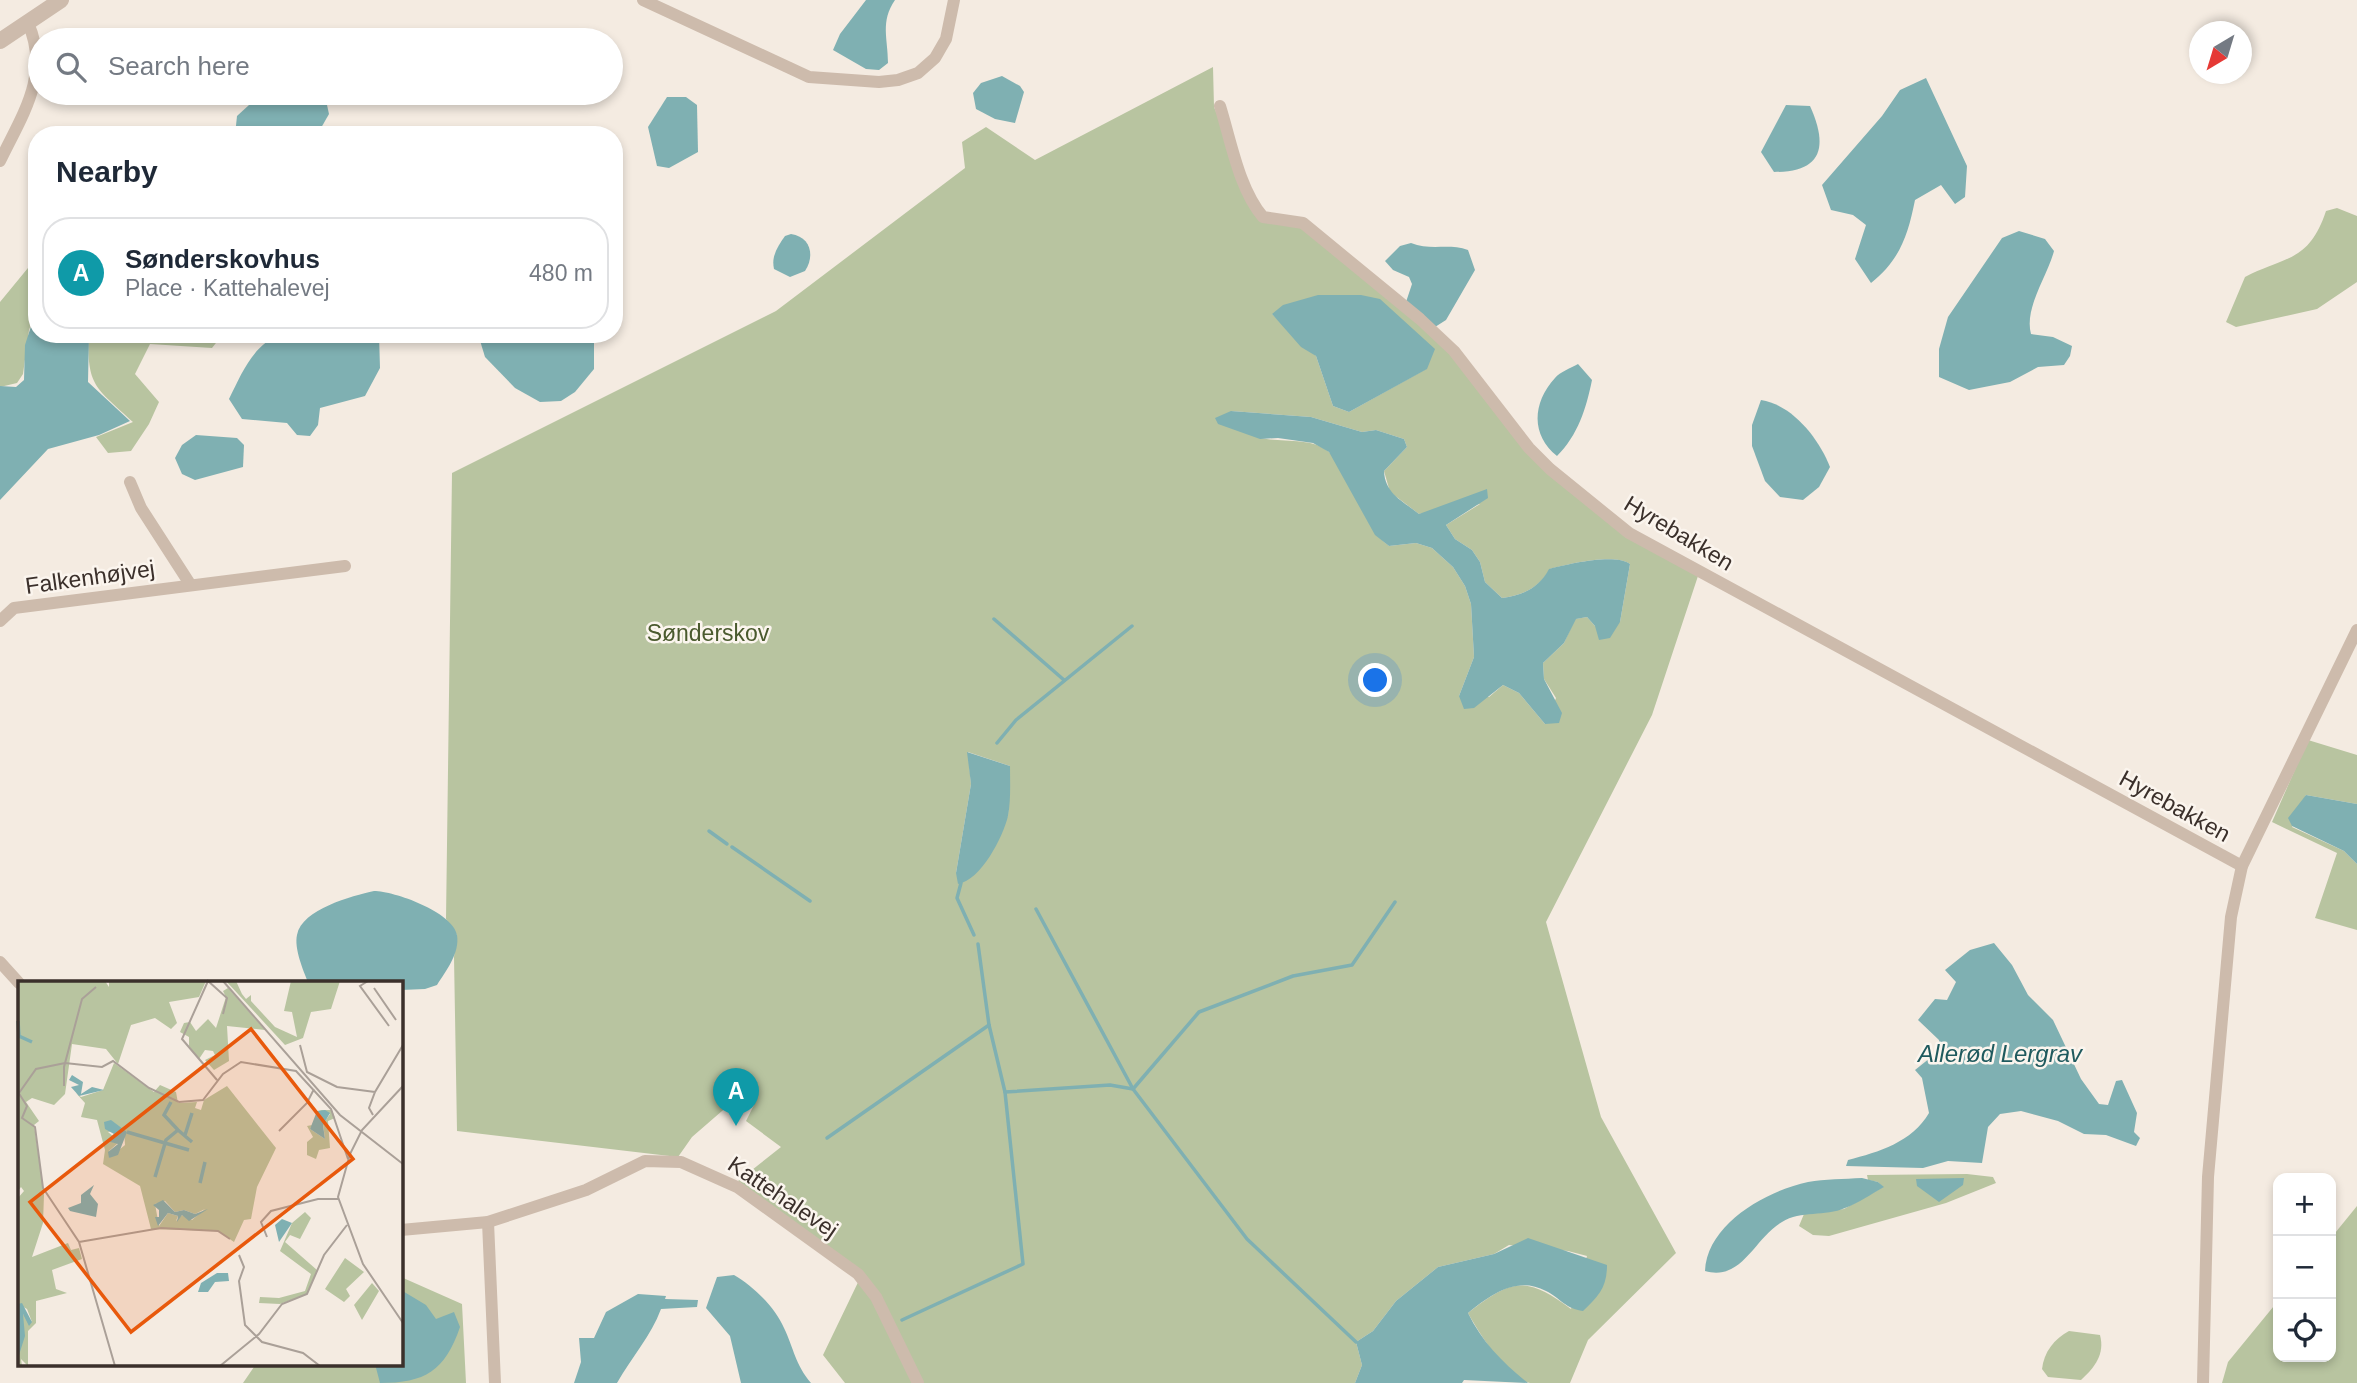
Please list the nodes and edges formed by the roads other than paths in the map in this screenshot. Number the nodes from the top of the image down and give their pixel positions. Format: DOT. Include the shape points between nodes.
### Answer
graph roads {
  1 [pos="61,0"];
  2 [pos="643,0"];
  3 [pos="954,0"];
  4 [pos="27,23"];
  5 [pos="30,28"];
  6 [pos="0,41"];
  7 [pos="28,102"];
  8 [pos="1220,106"];
  9 [pos="0,162"];
  10 [pos="130,482"];
  11 [pos="345,566"];
  12 [pos="190,584"];
  13 [pos="0,621"];
  14 [pos="2357,630"];
  15 [pos="2242,866"];
  16 [pos="0,962"];
  17 [pos="18,982"];
  18 [pos="488,1222"];
  19 [pos="402,1230"];
  20 [pos="495,1383"];
  21 [pos="918,1383"];
  22 [pos="2203,1383"];
  1 -- 4 [label="street"];
  2 -- 3 [label="street" via="809,77 879,82 918,73 935,58 946,40"];
  4 -- 5 [label="street"];
  4 -- 6 [label="street"];
  7 -- 9 [label="street"];
  8 -- 15 [label="street, Hyrebakken" via="1248,190 1263,217 1303,223 1420,319 1454,351 1543,462 1629,533"];
  10 -- 12 [label="street, Falkenhøjvej" via="141,508"];
  11 -- 12 [label="street, Falkenhøjvej"];
  12 -- 13 [label="street, Falkenhøjvej" via="14,608"];
  14 -- 15 [label="street, Hyrebakken"];
  15 -- 22 [label="street, Hyrebakken" via="2231,917 2207,1177"];
  16 -- 17 [label="street"];
  18 -- 19 [label="street, Kattehalevej"];
  18 -- 20 [label="street"];
  18 -- 21 [label="street, Kattehalevej" via="586,1190 645,1161 681,1163 708,1172 737,1187 858,1274 876,1297"];
}
